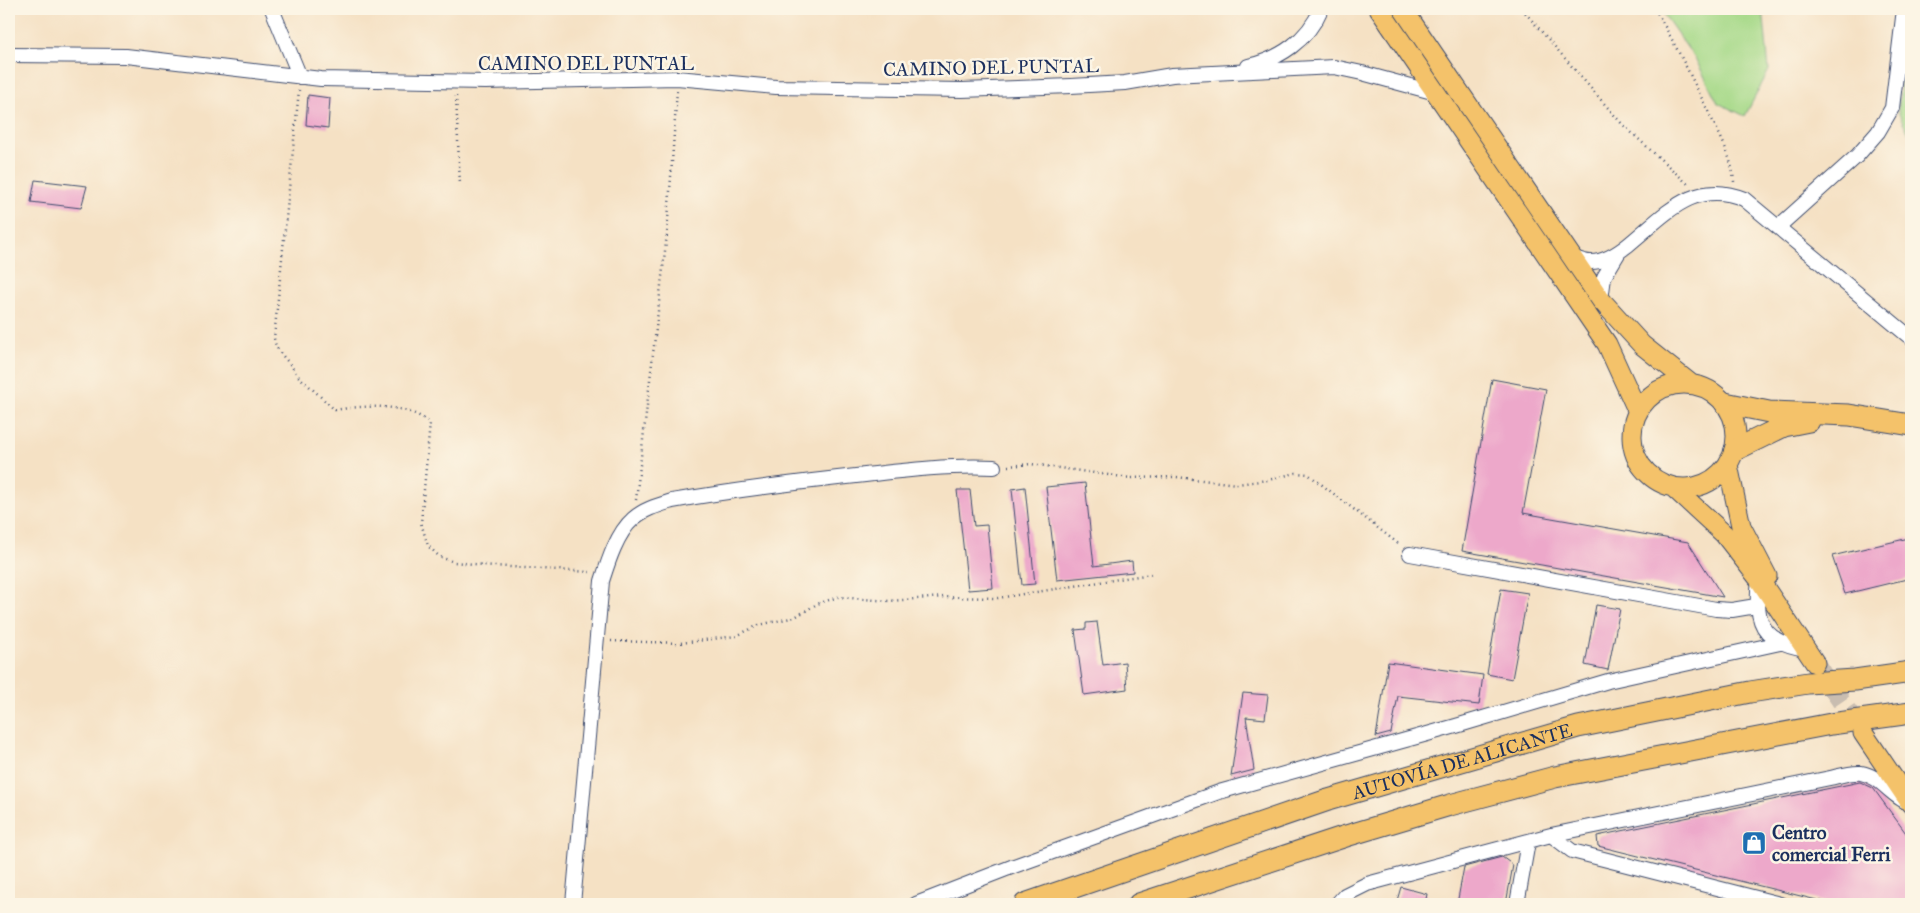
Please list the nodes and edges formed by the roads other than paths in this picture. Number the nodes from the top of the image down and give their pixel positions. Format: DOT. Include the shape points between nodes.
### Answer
graph roads {
  1 [pos="272,9"];
  2 [pos="1320,9"];
  3 [pos="1379,9"];
  4 [pos="1403,9"];
  5 [pos="1904,9"];
  6 [pos="9,54"];
  7 [pos="1224,72"];
  8 [pos="300,77"];
  9 [pos="1436,93"];
  10 [pos="1778,227"];
  11 [pos="1620,252"];
  12 [pos="1572,257"];
  13 [pos="1601,300"];
  14 [pos="1911,338"];
  15 [pos="1691,384"];
  16 [pos="1725,403"];
  17 [pos="1638,412"];
  18 [pos="1850,415"];
  19 [pos="1911,425"];
  20 [pos="1732,458"];
  21 [pos="994,468"];
  22 [pos="1674,488"];
  23 [pos="1410,554"];
  24 [pos="1759,580"];
  25 [pos="1756,606"];
  26 [pos="1762,627"];
  27 [pos="1780,643"];
  28 [pos="1750,648"];
  29 [pos="1816,658"];
  30 [pos="1911,659"];
  31 [pos="1911,672"];
  32 [pos="1808,683"];
  33 [pos="1911,714"];
  34 [pos="1911,786"];
  35 [pos="1911,805"];
  36 [pos="1552,835"];
  37 [pos="1528,842"];
  38 [pos="572,904"];
  39 [pos="916,904"];
  40 [pos="1025,904"];
  41 [pos="1139,904"];
  42 [pos="1337,904"];
  43 [pos="1517,904"];
  44 [pos="1780,904"];
  1 -- 8 [label="street"];
  2 -- 7 [label="street, CAMINO DEL PUNTAL" via="1308,31 1295,45 1276,57"];
  3 -- 9 [label="main road"];
  4 -- 12 [label="main road"];
  5 -- 10 [label="street" via="1892,108 1878,132 1857,156"];
  6 -- 8 [label="street, CAMINO DEL PUNTAL" via="126,56"];
  7 -- 8 [label="street, CAMINO DEL PUNTAL" via="1172,75 1125,83 962,90 776,87 677,78 454,82"];
  7 -- 9 [label="street, CAMINO DEL PUNTAL" via="1334,67"];
  9 -- 17 [label="main road" via="1607,344"];
  10 -- 11 [label="street" via="1744,199 1728,192 1711,191 1685,199"];
  10 -- 14 [label="street"];
  11 -- 12 [label="street" via="1591,262"];
  11 -- 13 [label="street" via="1604,277"];
  12 -- 13 [label="main road"];
  13 -- 15 [label="main road" via="1642,345"];
  15 -- 16 [label="main road" via="1710,390"];
  15 -- 17 [label="main road" via="1675,384 1660,390 1647,399"];
  16 -- 18 [label="highway" via="1769,412"];
  16 -- 20 [label="main road" via="1735,425"];
  17 -- 22 [label="main road" via="1632,427 1636,459 1652,478"];
  18 -- 19 [label="highway"];
  18 -- 20 [label="highway" via="1784,426"];
  20 -- 22 [label="main road" via="1718,477 1704,485 1690,489"];
  20 -- 29 [label="main road" via="1741,526"];
  21 -- 38 [label="street" via="950,467 794,482 672,501 654,506 633,519 604,573"];
  22 -- 24 [label="main road" via="1724,534"];
  23 -- 25 [label="street" via="1725,611"];
  24 -- 25 [label="street"];
  24 -- 29 [label="main road"];
  25 -- 26 [label="street"];
  26 -- 27 [label="street"];
  26 -- 28 [label="street"];
  27 -- 28 [label="street"];
  27 -- 29 [label="street"];
  28 -- 39 [label="street" via="1608,680 1219,792"];
  30 -- 32 [label="highway"];
  31 -- 32 [label="highway, AUTOVÍA DE ALICANTE"];
  32 -- 40 [label="highway, AUTOVÍA DE ALICANTE" via="1578,727 1328,800"];
  33 -- 41 [label="highway, AUTOVÍA DE ALICANTE" via="1831,724 1555,777 1355,833"];
  34 -- 35 [label="main road" via="1868,732"];
  35 -- 36 [label="street" via="1901,801 1875,779 1855,774"];
  36 -- 37 [label="street"];
  36 -- 44 [label="street" via="1572,851"];
  37 -- 42 [label="street" via="1367,884 1345,895"];
  37 -- 43 [label="street"];
}
